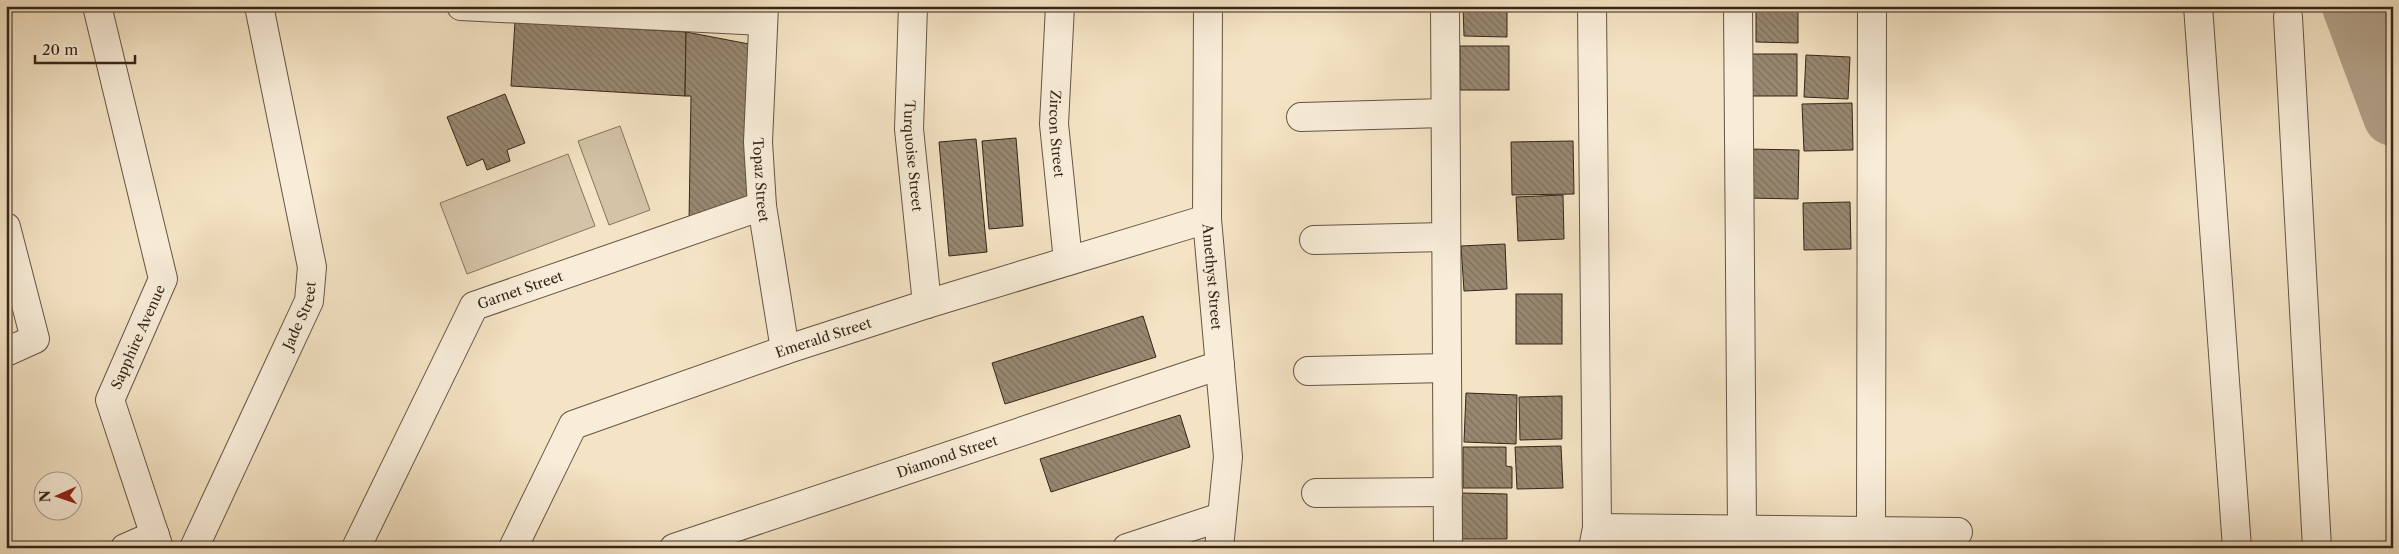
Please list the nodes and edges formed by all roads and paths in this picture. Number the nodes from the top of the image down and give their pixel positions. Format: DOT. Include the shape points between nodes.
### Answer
graph roads {
  1 [pos="97,6"];
  2 [pos="259,6"];
  3 [pos="461,6"];
  4 [pos="913,6"];
  5 [pos="1060,6"];
  6 [pos="1208,6"];
  7 [pos="1445,6"];
  8 [pos="1592,6"];
  9 [pos="1738,6"];
  10 [pos="1872,6"];
  11 [pos="2198,6"];
  12 [pos="764,14"];
  13 [pos="2288,17"];
  14 [pos="1444,113"];
  15 [pos="1301,117"];
  16 [pos="762,206"];
  17 [pos="1207,219"];
  18 [pos="6,227"];
  19 [pos="1445,237"];
  20 [pos="1314,240"];
  21 [pos="1068,261"];
  22 [pos="926,304"];
  23 [pos="785,350"];
  24 [pos="6,352"];
  25 [pos="1220,365"];
  26 [pos="1447,368"];
  27 [pos="1308,371"];
  28 [pos="1448,492"];
  29 [pos="1316,493"];
  30 [pos="1221,517"];
  31 [pos="1742,530"];
  32 [pos="1871,532"];
  33 [pos="1958,532"];
  34 [pos="1595,538"];
  35 [pos="157,541"];
  36 [pos="125,548"];
  37 [pos="194,548"];
  38 [pos="356,548"];
  39 [pos="513,548"];
  40 [pos="674,548"];
  41 [pos="1127,548"];
  42 [pos="1219,548"];
  43 [pos="1448,548"];
  44 [pos="2237,548"];
  45 [pos="2316,548"];
  1 -- 35 [label="street, Sapphire Avenue" via="163,279 110,400"];
  2 -- 37 [label="street, Jade Street" via="312,267 309,301"];
  3 -- 12 [label="street"];
  4 -- 22 [label="street, Turquoise Street" via="909,129"];
  5 -- 21 [label="street, Zircon Street" via="1054,124"];
  6 -- 17 [label="street, Amethyst Street"];
  7 -- 14 [label="street"];
  8 -- 34 [label="street"];
  9 -- 31 [label="street"];
  10 -- 32 [label="street"];
  11 -- 44 [label="street"];
  12 -- 16 [label="street, Topaz Street" via="758,142"];
  13 -- 45 [label="street"];
  14 -- 15 [label="street"];
  14 -- 19 [label="street"];
  16 -- 23 [label="street, Topaz Street"];
  16 -- 38 [label="street, Garnet Street" via="474,306"];
  17 -- 21 [label="street, Emerald Street"];
  17 -- 25 [label="street, Amethyst Street"];
  18 -- 24 [label="street" via="35,339"];
  19 -- 20 [label="street"];
  19 -- 26 [label="street"];
  21 -- 22 [label="street, Emerald Street"];
  22 -- 23 [label="street, Emerald Street"];
  23 -- 39 [label="street, Emerald Street" via="573,425"];
  25 -- 30 [label="street, Amethyst Street" via="1228,457"];
  25 -- 40 [label="street, Diamond Street"];
  26 -- 27 [label="street"];
  26 -- 28 [label="street"];
  28 -- 29 [label="street"];
  28 -- 43 [label="street"];
  30 -- 41 [label="street"];
  30 -- 42 [label="street, Amethyst Street"];
  31 -- 32 [label="street"];
  31 -- 34 [label="street"];
  32 -- 33 [label="street"];
  35 -- 36 [label="street"];
}
